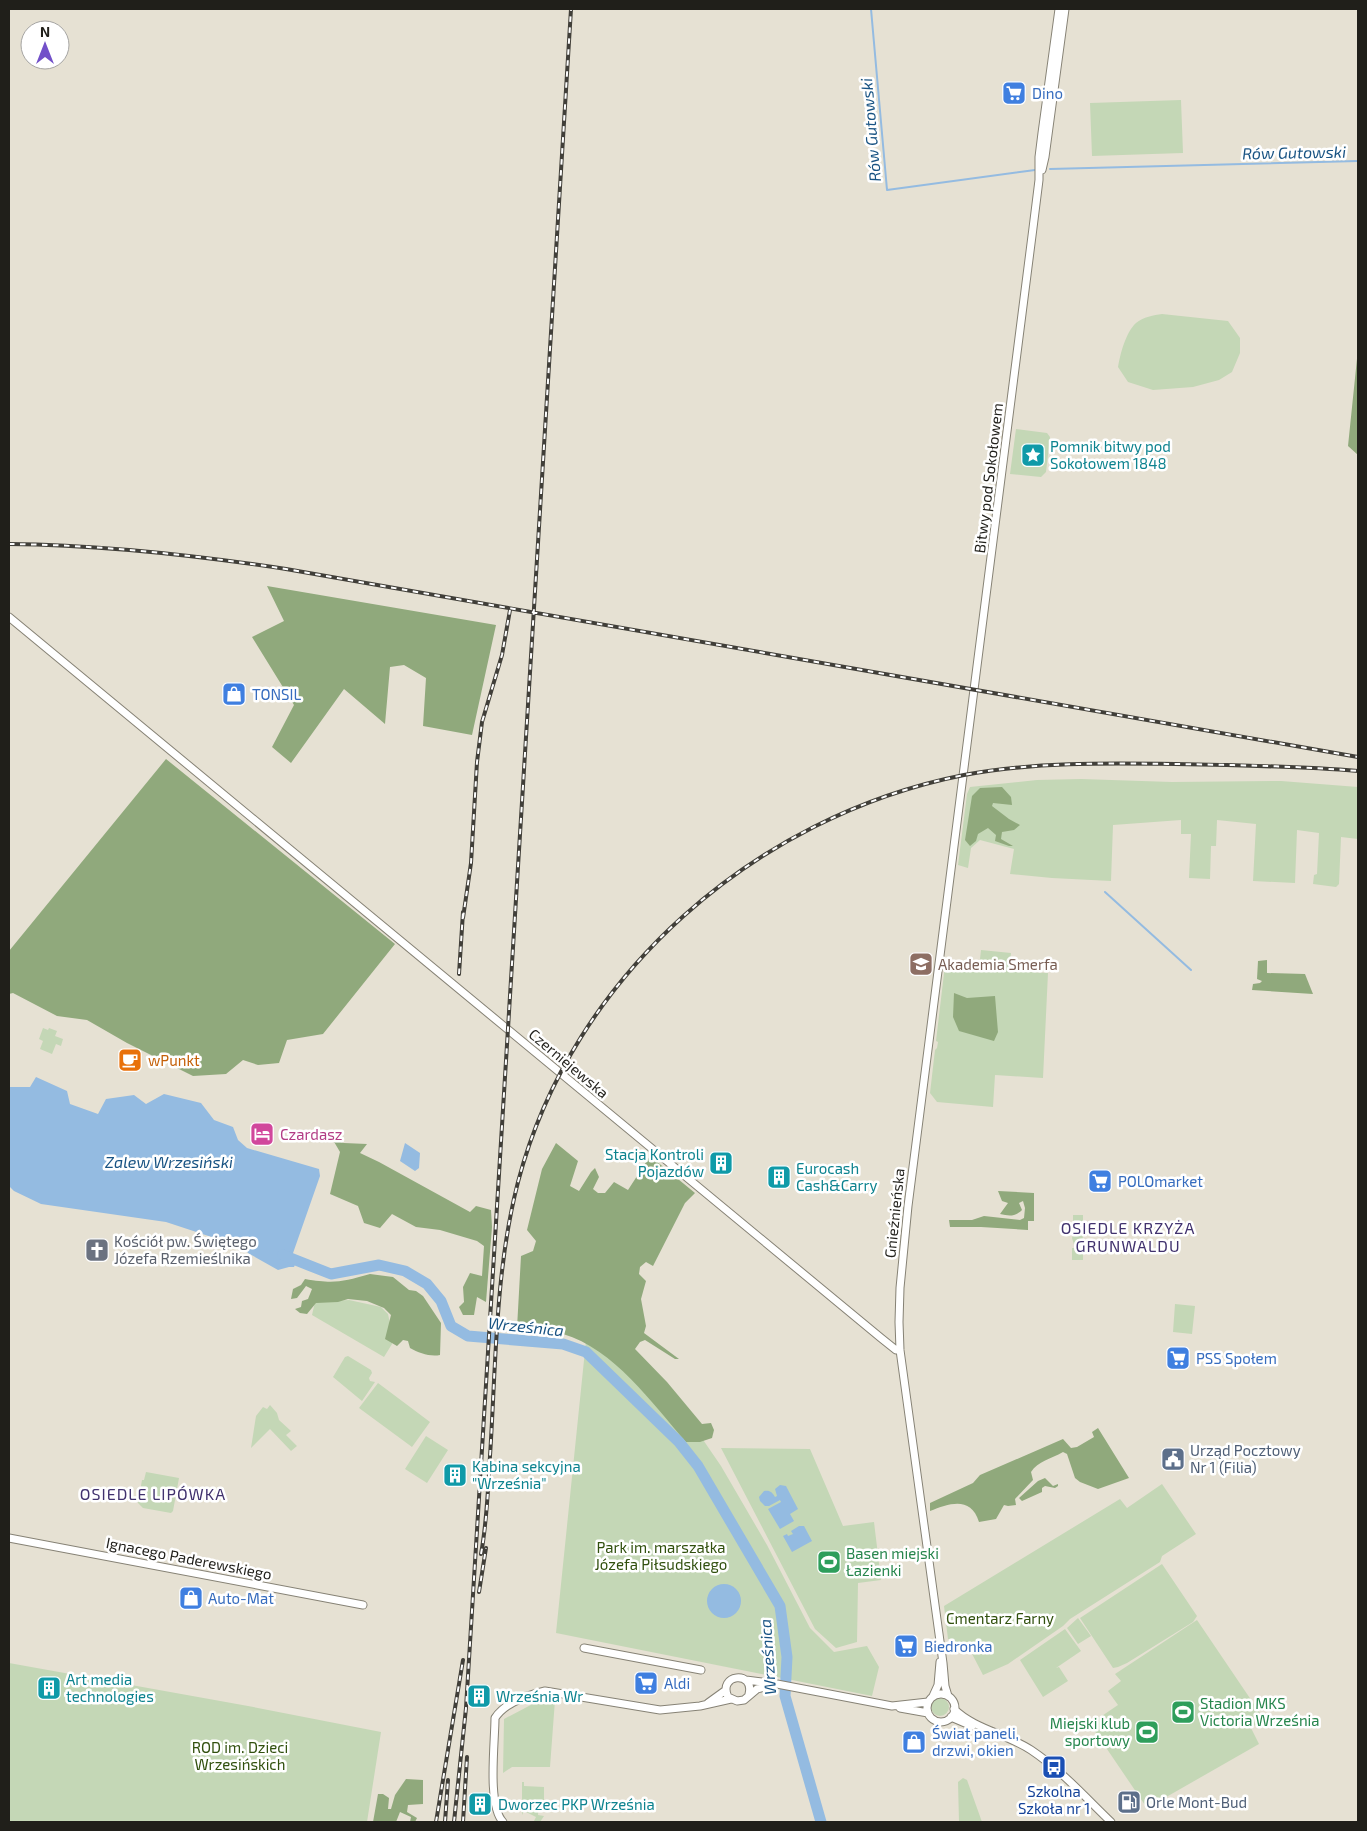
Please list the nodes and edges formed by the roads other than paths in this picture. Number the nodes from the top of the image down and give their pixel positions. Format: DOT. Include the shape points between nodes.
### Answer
graph roads {
  1 [pos="1059,9"];
  2 [pos="1065,9"];
  3 [pos="1039,180"];
  4 [pos="9,617"];
  5 [pos="963,780"];
  6 [pos="900,1350"];
  7 [pos="9,1538"];
  8 [pos="363,1605"];
  9 [pos="584,1648"];
  10 [pos="941,1649"];
  11 [pos="701,1670"];
  12 [pos="746,1680"];
  13 [pos="777,1684"];
  14 [pos="726,1690"];
  15 [pos="749,1694"];
  16 [pos="948,1696"];
  17 [pos="731,1699"];
  18 [pos="930,1699"];
  19 [pos="706,1705"];
  20 [pos="894,1706"];
  21 [pos="954,1709"];
  22 [pos="928,1713"];
  23 [pos="951,1717"];
  24 [pos="984,1728"];
  25 [pos="502,1822"];
  26 [pos="1110,1822"];
  1 -- 3 [label="street, Bitwy pod Sokołowem" via="1039,157"];
  2 -- 3 [label="street, Bitwy pod Sokołowem"];
  3 -- 5 [label="street, Bitwy pod Sokołowem"];
  4 -- 6 [label="street, Czerniejewska" via="881,1338"];
  5 -- 6 [label="street, Gnieźnieńska" via="903,1247"];
  6 -- 10 [label="street, Gnieźnieńska"];
  7 -- 8 [label="street, Ignacego Paderewskiego"];
  9 -- 11 [label="street"];
  10 -- 16 [label="street, Gnieźnieńska"];
  10 -- 18 [label="street, Gnieźnieńska" via="938,1684"];
  12 -- 13 [label="street"];
  12 -- 14 [label="street" via="734,1678"];
  12 -- 15 [label="street"];
  13 -- 15 [label="street"];
  13 -- 20 [label="street"];
  14 -- 17 [label="street"];
  14 -- 19 [label="street"];
  15 -- 17 [label="street" via="741,1701"];
  16 -- 18 [label="street" via="940,1694"];
  16 -- 21 [label="street"];
  17 -- 19 [label="street"];
  18 -- 20 [label="street"];
  18 -- 22 [label="street"];
  19 -- 25 [label="street" via="660,1710 545,1691 521,1699 495,1718 494,1799"];
  20 -- 22 [label="street"];
  21 -- 23 [label="street"];
  21 -- 24 [label="street"];
  22 -- 23 [label="street" via="937,1721"];
  23 -- 24 [label="street"];
  24 -- 26 [label="street" via="1012,1738 1047,1762"];
}
